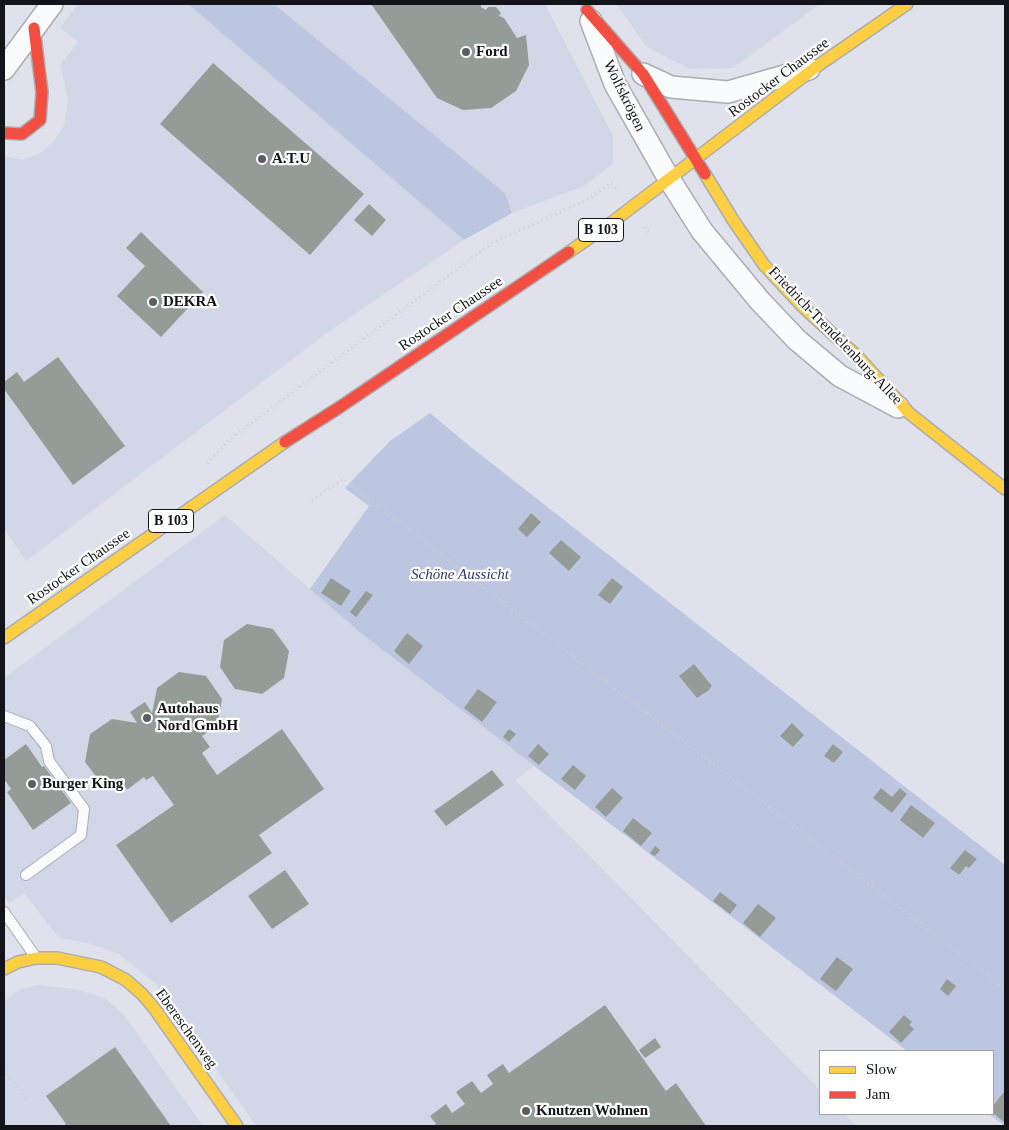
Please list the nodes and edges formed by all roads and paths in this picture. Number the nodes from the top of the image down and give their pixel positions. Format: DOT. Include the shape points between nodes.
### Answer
graph roads {
  1 [pos="52,4"];
  2 [pos="907,4"];
  3 [pos="585,7"];
  4 [pos="34,28"];
  5 [pos="816,67"];
  6 [pos="4,68"];
  7 [pos="643,74"];
  8 [pos="4,133"];
  9 [pos="696,158"];
  10 [pos="668,179"];
  11 [pos="611,183"];
  12 [pos="909,413"];
  13 [pos="204,466"];
  14 [pos="1005,489"];
  15 [pos="312,500"];
  16 [pos="4,638"];
  17 [pos="4,716"];
  18 [pos="26,875"];
  19 [pos="4,912"];
  20 [pos="36,958"];
  21 [pos="4,969"];
  22 [pos="1005,989"];
  23 [pos="4,1070"];
  24 [pos="27,1101"];
  25 [pos="237,1126"];
  1 -- 4 [label="street"];
  2 -- 5 [label="main road, Rostocker Chaussee / B 103"];
  3 -- 7 [label="main road, Wolfskrögen"];
  3 -- 10 [label="street, Wolfskrögen" via="615,84"];
  4 -- 6 [label="street"];
  4 -- 8 [label="main road" via="42,92 40,120 22,134"];
  5 -- 7 [label="street, Wolfskrögen" via="728,92 671,87"];
  5 -- 9 [label="main road, Rostocker Chaussee / B 103"];
  7 -- 9 [label="main road, Wolfskrögen"];
  9 -- 10 [label="main road, Rostocker Chaussee / B 103"];
  9 -- 12 [label="main road, Friedrich-Trendelenburg-Allee" via="764,264 803,307 858,357"];
  10 -- 12 [label="street, Friedrich-Trendelenburg-Allee" via="702,231 797,340 840,376"];
  10 -- 16 [label="main road, Rostocker Chaussee / B 103" via="611,223 265,455"];
  11 -- 13 [label="path" via="589,199 492,243 230,439"];
  12 -- 14 [label="main road, Friedrich-Trendelenburg-Allee"];
  15 -- 22 [label="path" via="343,479"];
  17 -- 18 [label="lane" via="30,726 46,746 49,761 84,809 81,835"];
  19 -- 20 [label="lane"];
  20 -- 21 [label="main road, Ebereschenweg"];
  20 -- 25 [label="main road, Ebereschenweg" via="57,958 101,967 126,980 154,1008"];
  23 -- 24 [label="path"];
}
